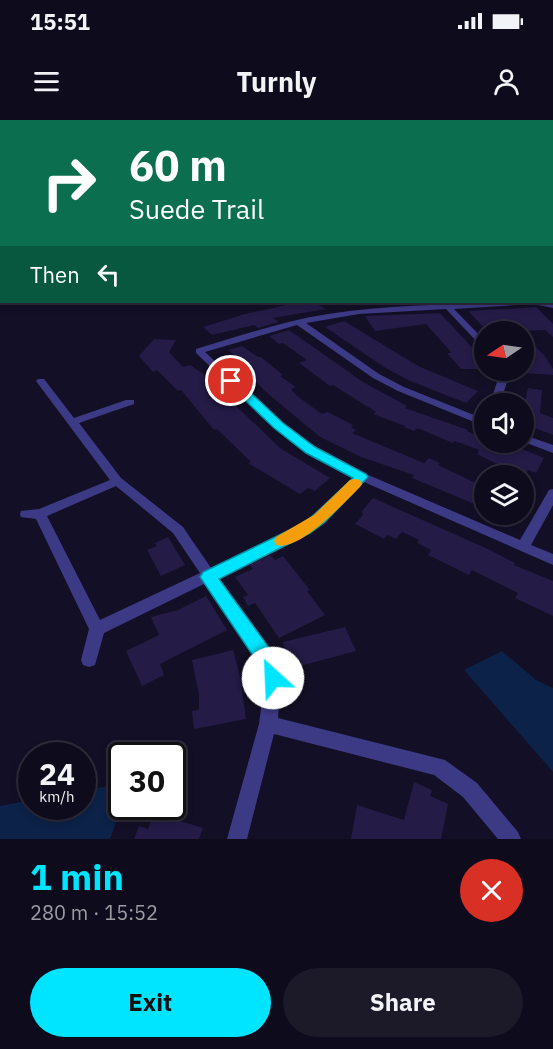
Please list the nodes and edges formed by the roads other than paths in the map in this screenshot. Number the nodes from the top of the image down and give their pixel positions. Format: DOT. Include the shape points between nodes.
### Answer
graph roads {
  1 [pos="522,303"];
  2 [pos="448,307"];
  3 [pos="298,322"];
  4 [pos="474,334"];
  5 [pos="41,381"];
  6 [pos="130,402"];
  7 [pos="474,418"];
  8 [pos="72,422"];
  9 [pos="534,442"];
  10 [pos="553,449"];
  11 [pos="362,477"];
  12 [pos="117,481"];
  13 [pos="553,493"];
  14 [pos="524,546"];
  15 [pos="553,560"];
  16 [pos="208,577"];
  17 [pos="97,629"];
  18 [pos="88,660"];
  19 [pos="268,724"];
  20 [pos="237,839"];
  21 [pos="511,839"];
  1 -- 2 [label="street"];
  2 -- 3 [label="street" via="359,312"];
  2 -- 4 [label="street"];
  3 -- 7 [label="street" via="376,376"];
  3 -- 11 [label="street" via="199,351 279,426 311,450"];
  5 -- 8 [label="street"];
  6 -- 8 [label="street"];
  8 -- 12 [label="street"];
  9 -- 10 [label="street"];
  11 -- 14 [label="street"];
  11 -- 16 [label="street" via="305,529"];
  12 -- 16 [label="street" via="178,530"];
  12 -- 17 [label="street" via="33,514"];
  13 -- 14 [label="street"];
  14 -- 15 [label="street"];
  16 -- 17 [label="street"];
  16 -- 19 [label="street" via="263,655 273,678"];
  17 -- 18 [label="street"];
  19 -- 20 [label="street"];
  19 -- 21 [label="street" via="438,767 470,790"];
}
